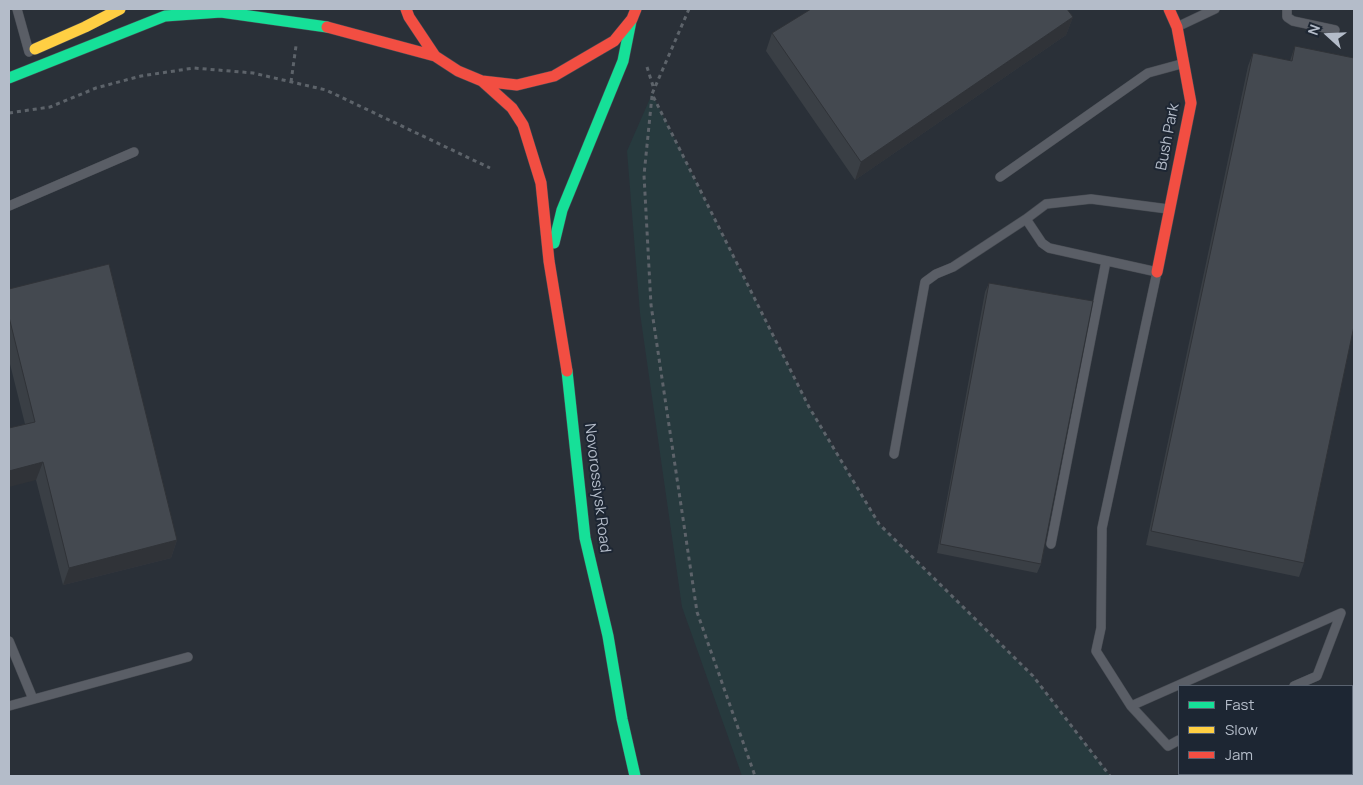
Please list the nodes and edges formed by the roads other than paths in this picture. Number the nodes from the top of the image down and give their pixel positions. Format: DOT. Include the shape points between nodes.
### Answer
graph roads {
  1 [pos="17,9"];
  2 [pos="120,9"];
  3 [pos="406,9"];
  4 [pos="1169,9"];
  5 [pos="1215,9"];
  6 [pos="1286,9"];
  7 [pos="634,14"];
  8 [pos="1177,27"];
  9 [pos="1335,30"];
  10 [pos="29,52"];
  11 [pos="435,56"];
  12 [pos="16,58"];
  13 [pos="1184,63"];
  14 [pos="33,68"];
  15 [pos="9,78"];
  16 [pos="482,81"];
  17 [pos="134,152"];
  18 [pos="1000,177"];
  19 [pos="9,206"];
  20 [pos="1169,210"];
  21 [pos="1026,219"];
  22 [pos="549,261"];
  23 [pos="1106,261"];
  24 [pos="1158,272"];
  25 [pos="894,454"];
  26 [pos="1051,544"];
  27 [pos="9,641"];
  28 [pos="188,658"];
  29 [pos="1178,685"];
  30 [pos="1178,685"];
  31 [pos="1296,685"];
  32 [pos="33,699"];
  33 [pos="9,706"];
  34 [pos="1131,706"];
  35 [pos="1178,741"];
  36 [pos="635,776"];
  1 -- 10 [label="lane"];
  2 -- 10 [label="main road"];
  3 -- 11 [label="main road"];
  4 -- 8 [label="main road, Bush Park"];
  5 -- 8 [label="lane"];
  6 -- 9 [label="lane" via="1287,17 1293,21"];
  7 -- 16 [label="main road" via="614,41 554,76 516,85"];
  7 -- 22 [label="main road, Novorossiysk Road" via="623,61 562,210"];
  8 -- 13 [label="main road, Bush Park"];
  10 -- 12 [label="main road"];
  10 -- 14 [label="lane"];
  11 -- 14 [label="main road" via="328,27 221,12 165,16"];
  11 -- 16 [label="main road"];
  13 -- 18 [label="lane" via="1148,73"];
  13 -- 20 [label="main road, Bush Park" via="1191,103"];
  14 -- 15 [label="main road"];
  16 -- 22 [label="main road, Novorossiysk Road" via="512,108 523,125 541,184"];
  17 -- 19 [label="lane"];
  20 -- 21 [label="lane" via="1091,200 1046,204"];
  20 -- 24 [label="main road, Bush Park"];
  21 -- 23 [label="lane" via="1049,248"];
  21 -- 25 [label="lane" via="925,282"];
  22 -- 36 [label="main road, Novorossiysk Road" via="569,385 585,538"];
  23 -- 24 [label="lane"];
  23 -- 26 [label="lane"];
  24 -- 34 [label="lane" via="1102,528 1101,628 1096,651"];
  27 -- 32 [label="lane"];
  28 -- 32 [label="lane"];
  29 -- 31 [label="lane" via="1341,613 1316,676"];
  30 -- 34 [label="lane"];
  32 -- 33 [label="lane"];
  34 -- 35 [label="lane" via="1168,746"];
}
